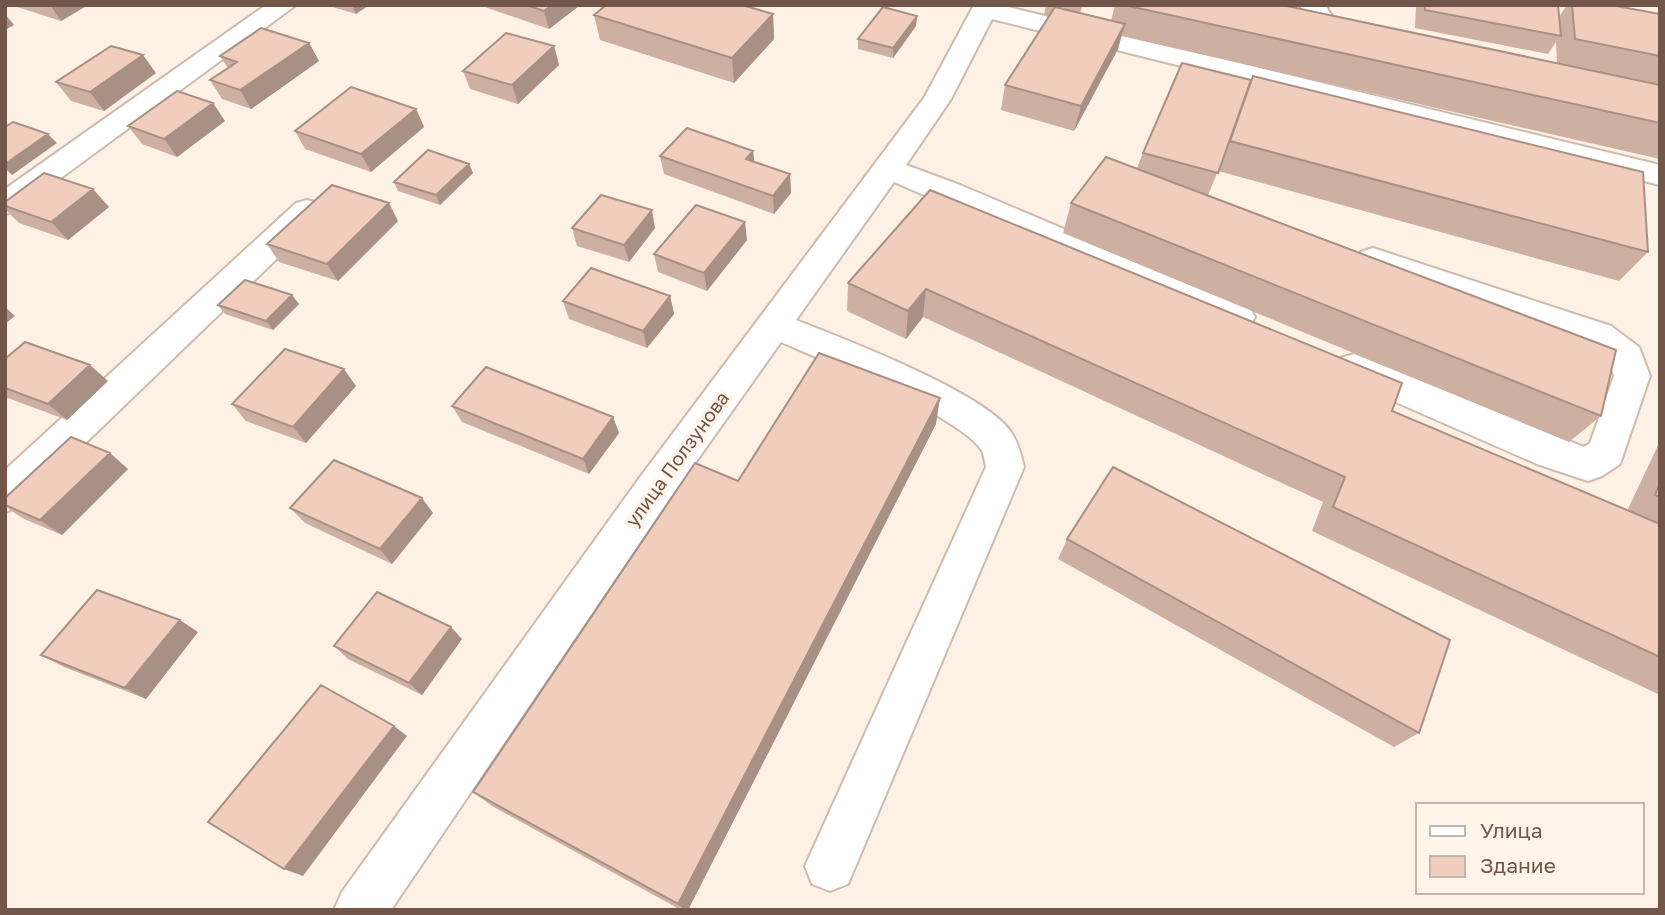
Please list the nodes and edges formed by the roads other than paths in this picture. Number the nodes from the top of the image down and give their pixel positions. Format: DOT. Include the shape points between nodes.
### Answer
graph roads {
  1 [pos="283,5"];
  2 [pos="1313,5"];
  3 [pos="986,7"];
  4 [pos="1382,47"];
  5 [pos="888,169"];
  6 [pos="1660,175"];
  7 [pos="5,204"];
  8 [pos="310,207"];
  9 [pos="1349,253"];
  10 [pos="775,326"];
  11 [pos="1269,331"];
  12 [pos="1320,353"];
  13 [pos="5,495"];
  14 [pos="831,866"];
  15 [pos="360,910"];
  1 -- 7 [label="street"];
  2 -- 4 [label="street" via="1317,19 1332,31"];
  3 -- 5 [label="street, улица Ползунова" via="937,99"];
  3 -- 6 [label="street"];
  5 -- 10 [label="street, улица Ползунова"];
  5 -- 11 [label="street" via="949,191"];
  8 -- 13 [label="street"];
  9 -- 12 [label="street" via="1599,335 1626,357 1632,376 1606,453 1588,465"];
  10 -- 14 [label="street" via="970,417 997,441 1005,467"];
  10 -- 15 [label="street, улица Ползунова" via="652,492"];
}
